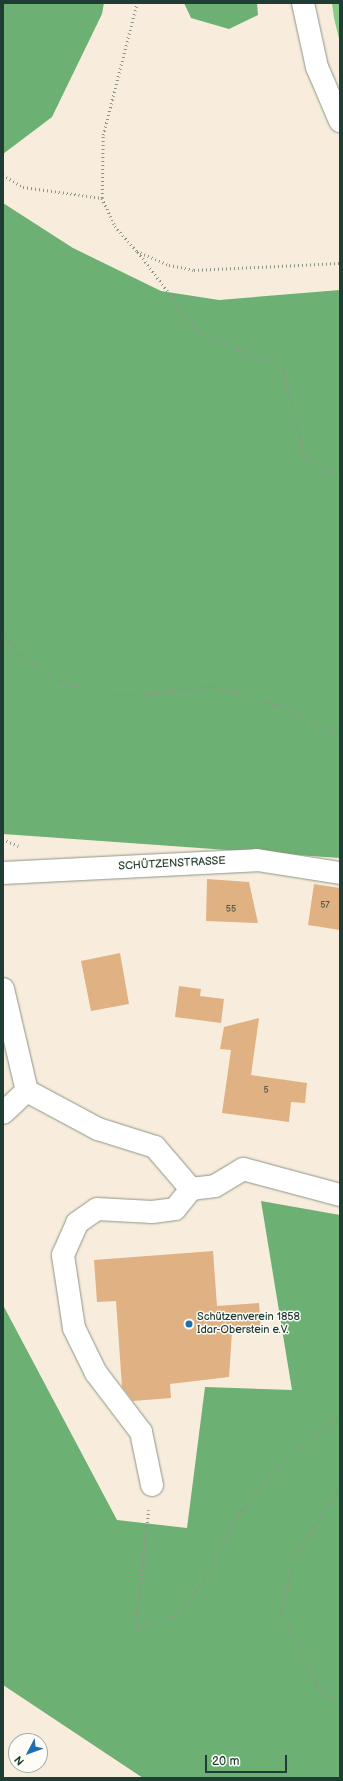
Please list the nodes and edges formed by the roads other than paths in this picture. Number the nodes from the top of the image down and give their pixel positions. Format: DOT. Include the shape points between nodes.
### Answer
graph roads {
  1 [pos="303,3"];
  2 [pos="340,121"];
  3 [pos="3,873"];
  4 [pos="340,873"];
  5 [pos="3,989"];
  6 [pos="27,1091"];
  7 [pos="3,1113"];
  8 [pos="192,1189"];
  9 [pos="340,1195"];
  10 [pos="152,1485"];
  1 -- 2 [label="street" via="317,67"];
  3 -- 4 [label="street, SCHÜTZENSTRASSE" via="258,860"];
  5 -- 6 [label="street"];
  6 -- 7 [label="street"];
  6 -- 8 [label="street" via="98,1130 155,1147"];
  8 -- 9 [label="street" via="215,1186 243,1168"];
  8 -- 10 [label="street" via="175,1209 152,1212 97,1209 77,1223 63,1255 74,1328 96,1373 140,1432"];
}
